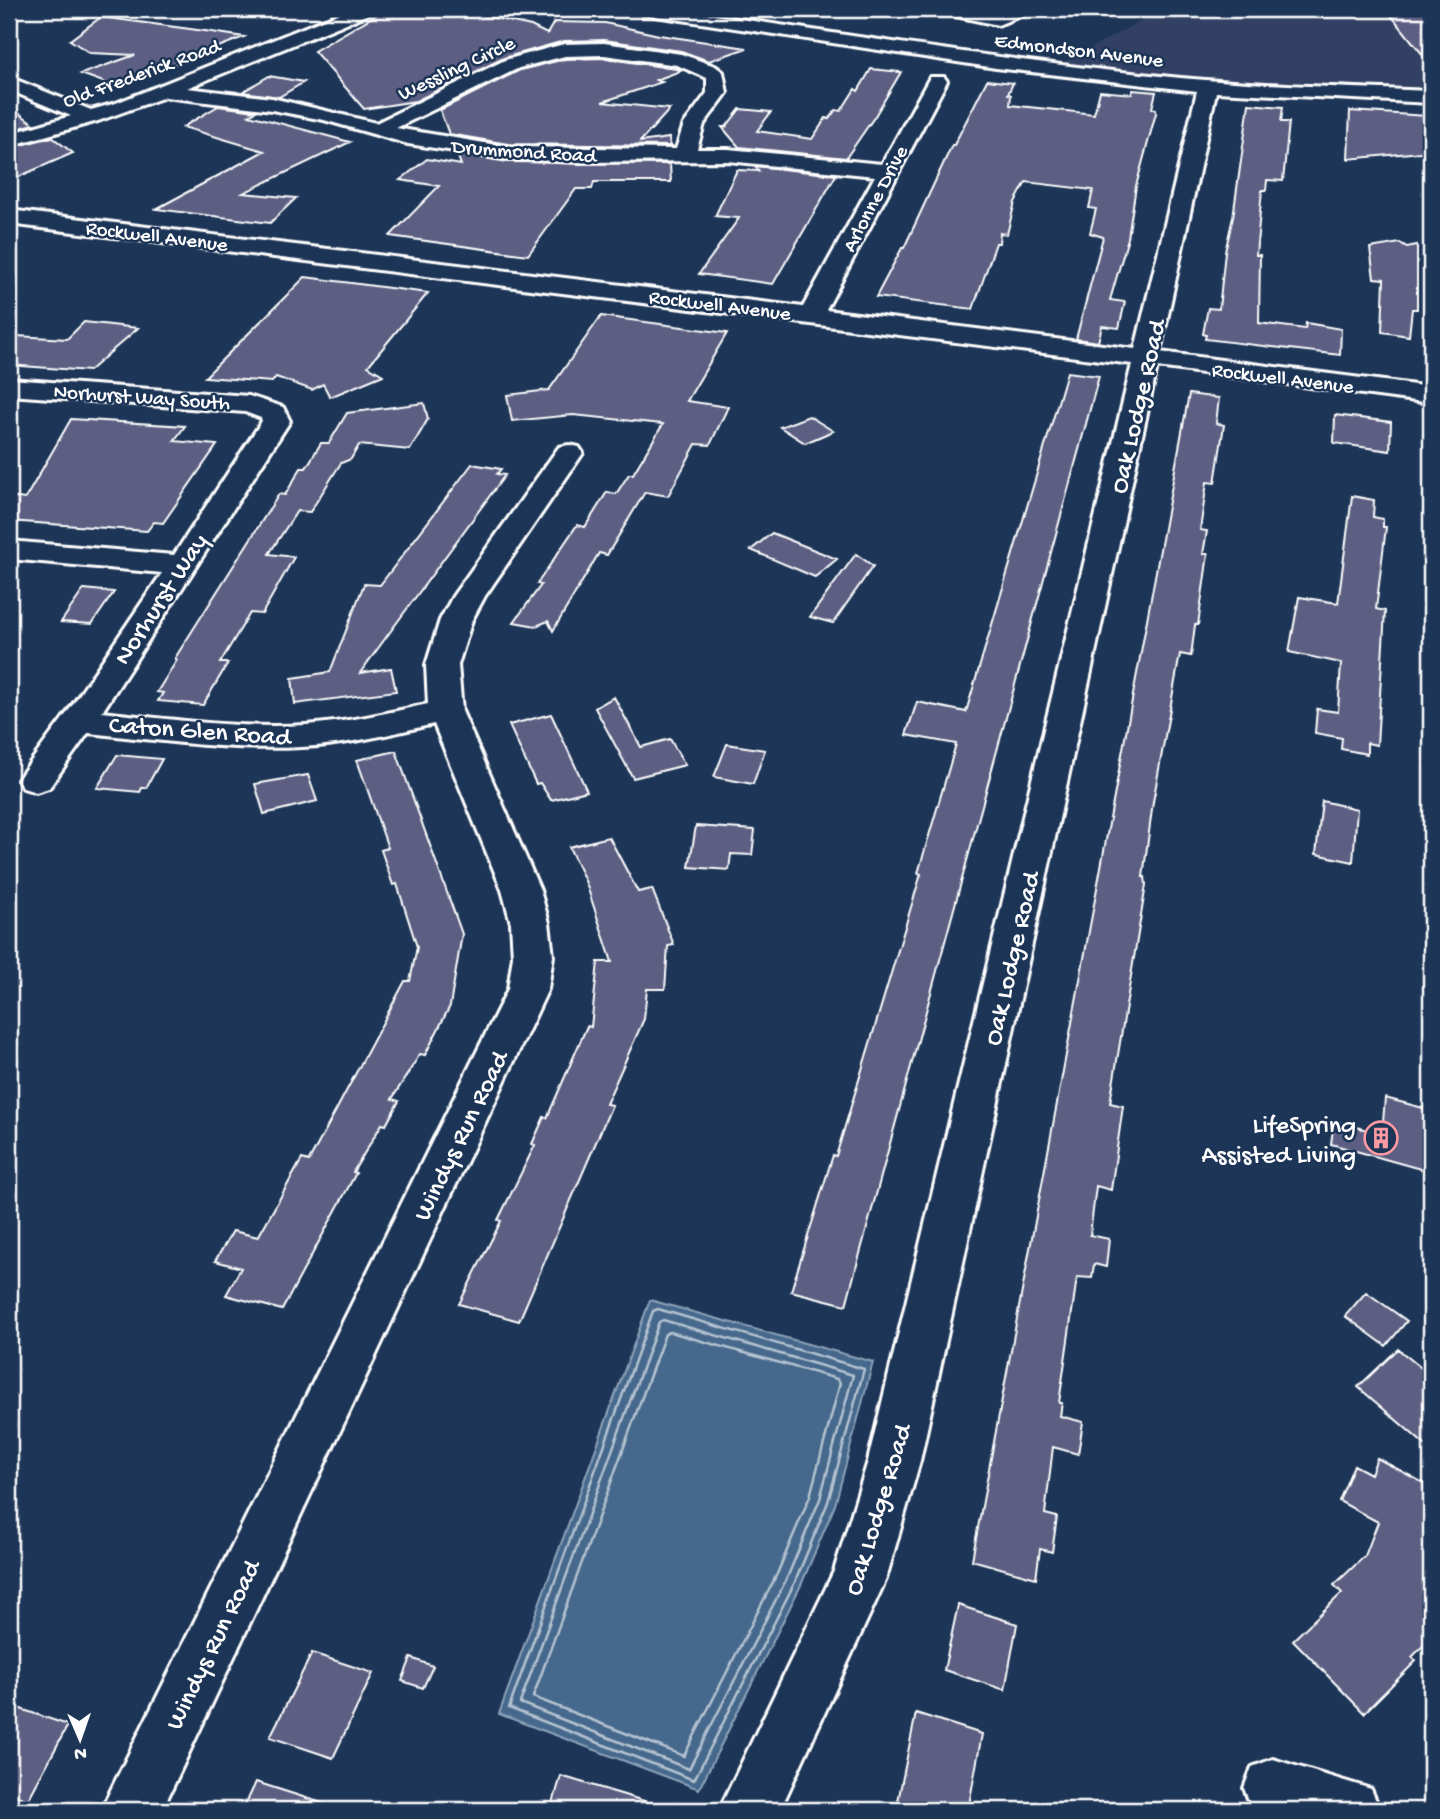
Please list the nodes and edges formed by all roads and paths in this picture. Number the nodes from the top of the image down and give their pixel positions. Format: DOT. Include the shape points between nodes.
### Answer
graph roads {
  1 [pos="365,9"];
  2 [pos="642,9"];
  3 [pos="948,9"];
  4 [pos="1021,9"];
  5 [pos="937,81"];
  6 [pos="9,83"];
  7 [pos="1208,86"];
  8 [pos="163,91"];
  9 [pos="1431,97"];
  10 [pos="91,117"];
  11 [pos="377,130"];
  12 [pos="9,140"];
  13 [pos="685,153"];
  14 [pos="889,171"];
  15 [pos="9,217"];
  16 [pos="811,315"];
  17 [pos="1147,359"];
  18 [pos="9,387"];
  19 [pos="1431,395"];
  20 [pos="273,413"];
  21 [pos="569,453"];
  22 [pos="9,550"];
  23 [pos="180,565"];
  24 [pos="445,711"];
  25 [pos="79,721"];
  26 [pos="36,780"];
  27 [pos="1273,1788"];
  28 [pos="131,1810"];
  29 [pos="749,1810"];
  30 [pos="1350,1810"];
  1 -- 8 [label="street, Old Frederick Road"];
  2 -- 7 [label="street, Edmondson Avenue" via="1014,65"];
  3 -- 4 [label="street" via="998,20"];
  5 -- 14 [label="street, Arlonne Drive"];
  6 -- 10 [label="street"];
  7 -- 9 [label="street, Edmondson Avenue"];
  7 -- 17 [label="street, Oak Lodge Road"];
  8 -- 10 [label="street, Old Frederick Road"];
  8 -- 11 [label="street, Drummond Road" via="272,104"];
  10 -- 12 [label="street, Old Frederick Road"];
  11 -- 13 [label="street, Drummond Road" via="509,153"];
  11 -- 13 [label="street, Wessling Circle" via="530,57 604,49 681,60 716,76 717,93 694,124"];
  13 -- 14 [label="street, Drummond Road"];
  14 -- 16 [label="street, Arlonne Drive"];
  15 -- 16 [label="street, Rockwell Avenue"];
  16 -- 17 [label="street, Rockwell Avenue"];
  17 -- 19 [label="street, Rockwell Avenue"];
  17 -- 29 [label="street, Oak Lodge Road" via="894,1461 859,1579"];
  18 -- 20 [label="street, Norhurst Way South" via="249,404"];
  20 -- 23 [label="street, Norhurst Way" via="271,431"];
  21 -- 24 [label="street, Windys Run Road" via="456,620 442,665"];
  22 -- 23 [label="street"];
  23 -- 25 [label="street, Norhurst Way"];
  24 -- 25 [label="street, Caton Glen Road" via="347,731 293,736 213,734"];
  24 -- 28 [label="street, Windys Run Road" via="522,890 533,956 528,989"];
  25 -- 26 [label="street, Norhurst Way"];
  27 -- 30 [label="street"];
}
